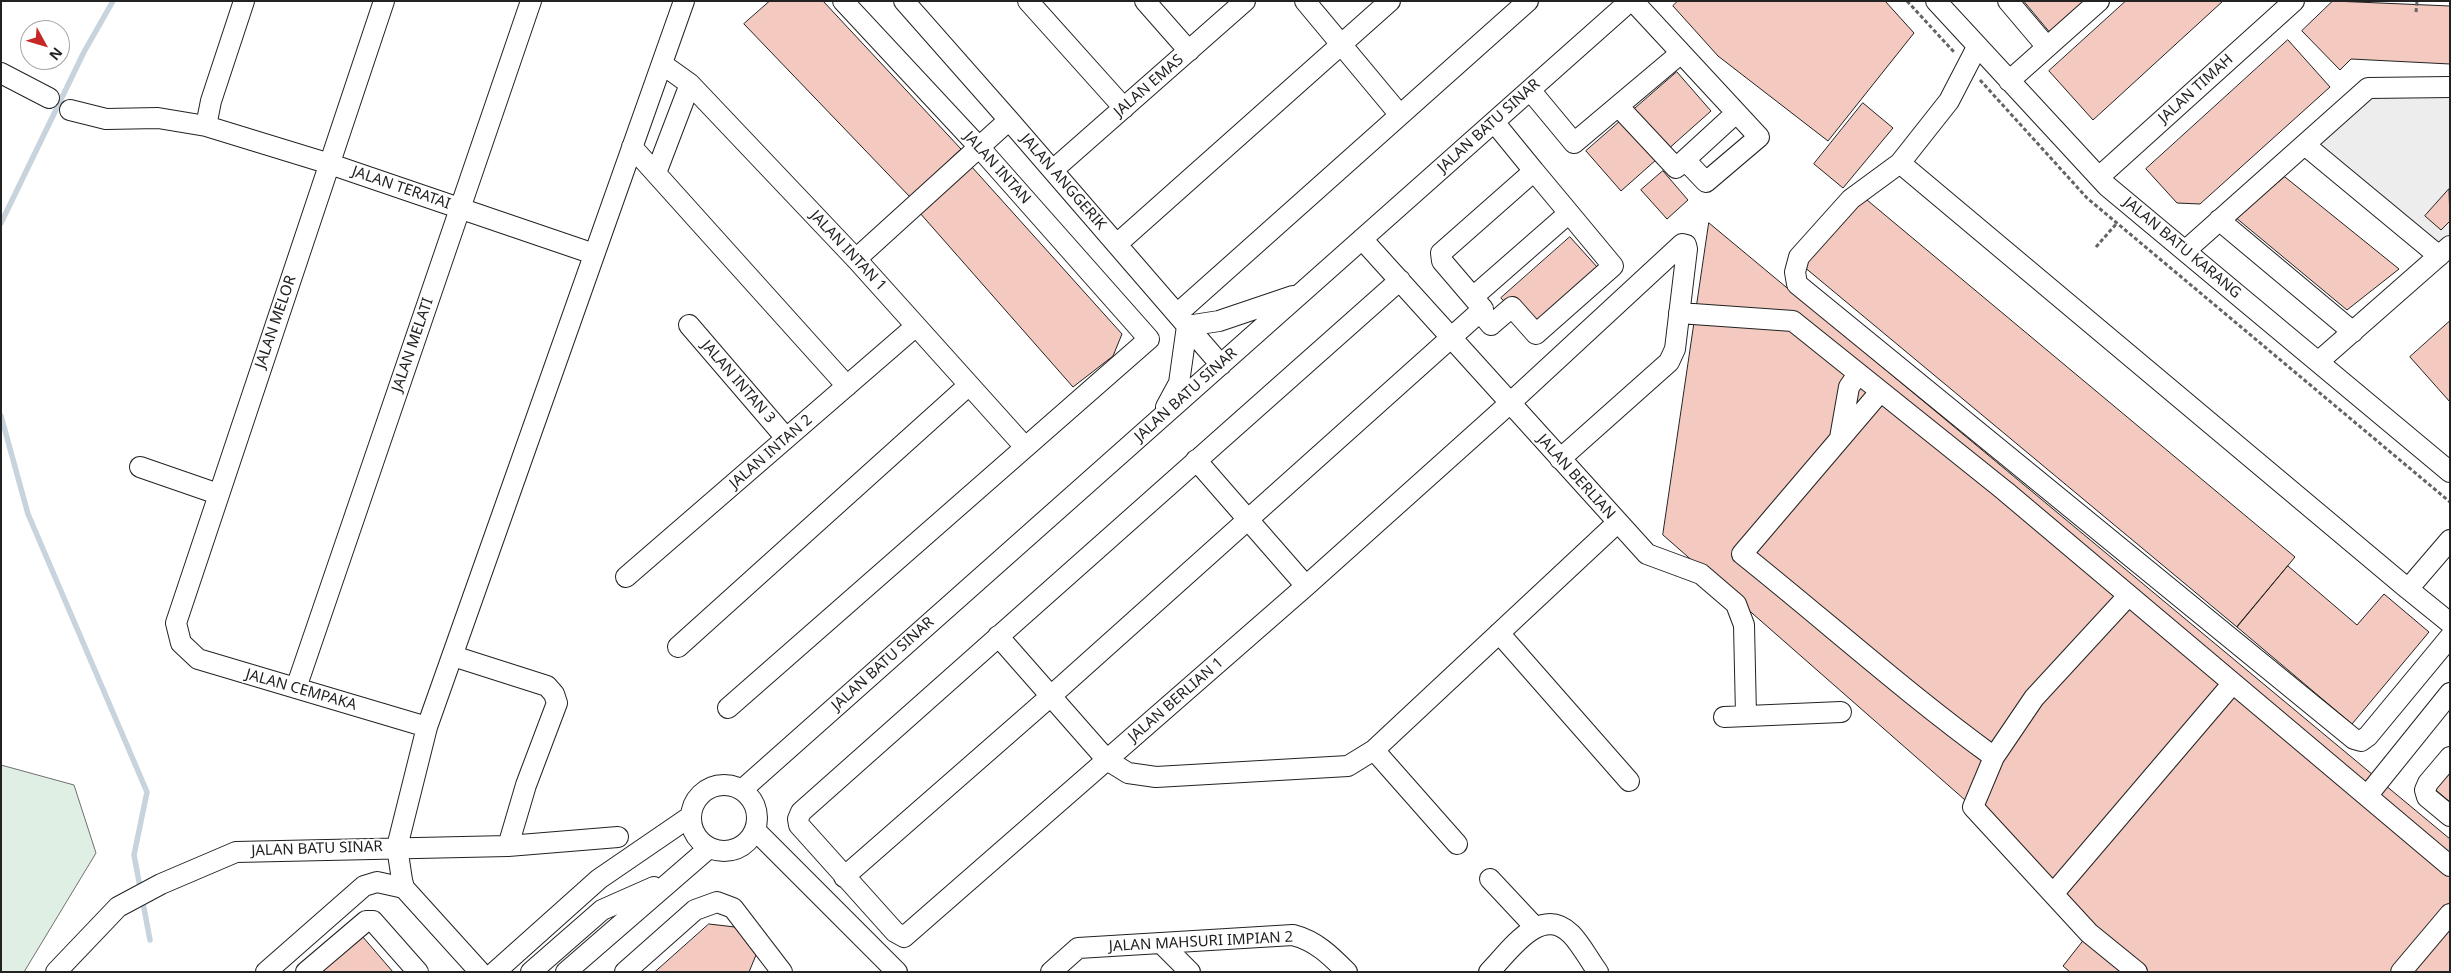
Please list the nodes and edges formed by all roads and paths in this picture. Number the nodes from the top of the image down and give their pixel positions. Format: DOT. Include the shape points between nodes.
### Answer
graph roads {
  1 [pos="244,1"];
  2 [pos="384,1"];
  3 [pos="531,1"];
  4 [pos="684,1"];
  5 [pos="843,1"];
  6 [pos="904,1"];
  7 [pos="1028,1"];
  8 [pos="1145,1"];
  9 [pos="1245,1"];
  10 [pos="1305,1"];
  11 [pos="1390,1"];
  12 [pos="1528,1"];
  13 [pos="1632,1"];
  14 [pos="1906,1"];
  15 [pos="1936,1"];
  16 [pos="2008,1"];
  17 [pos="2099,1"];
  18 [pos="2294,1"];
  19 [pos="2416,1"];
  20 [pos="2416,12"];
  21 [pos="1341,45"];
  22 [pos="1977,47"];
  23 [pos="2047,47"];
  24 [pos="1189,51"];
  25 [pos="1681,53"];
  26 [pos="662,64"];
  27 [pos="1967,66"];
  28 [pos="1,72"];
  29 [pos="2008,81"];
  30 [pos="690,84"];
  31 [pos="2450,87"];
  32 [pos="1530,90"];
  33 [pos="49,98"];
  34 [pos="1618,106"];
  35 [pos="1124,108"];
  36 [pos="70,110"];
  37 [pos="1736,113"];
  38 [pos="1400,116"];
  39 [pos="1009,120"];
  40 [pos="1494,122"];
  41 [pos="206,126"];
  42 [pos="2305,144"];
  43 [pos="632,147"];
  44 [pos="979,147"];
  45 [pos="1685,160"];
  46 [pos="1900,163"];
  47 [pos="330,164"];
  48 [pos="1054,170"];
  49 [pos="1534,170"];
  50 [pos="656,173"];
  51 [pos="2099,177"];
  52 [pos="460,208"];
  53 [pos="1569,213"];
  54 [pos="2220,220"];
  55 [pos="2117,223"];
  56 [pos="1362,239"];
  57 [pos="1117,244"];
  58 [pos="2096,247"];
  59 [pos="2185,251"];
  60 [pos="2444,251"];
  61 [pos="594,254"];
  62 [pos="856,259"];
  63 [pos="1400,280"];
  64 [pos="1301,293"];
  65 [pos="1476,305"];
  66 [pos="1679,313"];
  67 [pos="1182,320"];
  68 [pos="689,325"];
  69 [pos="916,326"];
  70 [pos="2353,332"];
  71 [pos="1452,338"];
  72 [pos="2318,362"];
  73 [pos="1221,364"];
  74 [pos="1858,374"];
  75 [pos="969,385"];
  76 [pos="847,386"];
  77 [pos="1880,392"];
  78 [pos="1509,404"];
  79 [pos="1160,419"];
  80 [pos="786,438"];
  81 [pos="1840,439"];
  82 [pos="1026,447"];
  83 [pos="1196,460"];
  84 [pos="1560,460"];
  85 [pos="140,467"];
  86 [pos="2450,472"];
  87 [pos="218,494"];
  88 [pos="2450,502"];
  89 [pos="1247,519"];
  90 [pos="1617,523"];
  91 [pos="2449,541"];
  92 [pos="626,577"];
  93 [pos="1306,586"];
  94 [pos="2408,589"];
  95 [pos="2128,596"];
  96 [pos="2450,623"];
  97 [pos="1499,633"];
  98 [pos="998,636"];
  99 [pos="2450,638"];
  100 [pos="181,643"];
  101 [pos="678,647"];
  102 [pos="453,656"];
  103 [pos="2233,683"];
  104 [pos="296,688"];
  105 [pos="2450,693"];
  106 [pos="1052,696"];
  107 [pos="728,708"];
  108 [pos="1841,712"];
  109 [pos="1746,715"];
  110 [pos="1724,717"];
  111 [pos="427,726"];
  112 [pos="1374,750"];
  113 [pos="2450,756"];
  114 [pos="1994,757"];
  115 [pos="1107,760"];
  116 [pos="1629,781"];
  117 [pos="743,789"];
  118 [pos="2367,796"];
  119 [pos="691,816"];
  120 [pos="2450,816"];
  121 [pos="756,831"];
  122 [pos="618,838"];
  123 [pos="1458,844"];
  124 [pos="508,846"];
  125 [pos="397,847"];
  126 [pos="709,848"];
  127 [pos="2450,866"];
  128 [pos="844,877"];
  129 [pos="674,878"];
  130 [pos="1490,879"];
  131 [pos="404,888"];
  132 [pos="2053,894"];
  133 [pos="2450,914"];
  134 [pos="1534,926"];
  135 [pos="1162,944"];
  136 [pos="777,970"];
  137 [pos="56,972"];
  138 [pos="266,972"];
  139 [pos="306,972"];
  140 [pos="418,972"];
  141 [pos="480,972"];
  142 [pos="495,972"];
  143 [pos="531,972"];
  144 [pos="566,972"];
  145 [pos="625,972"];
  146 [pos="897,972"];
  147 [pos="1051,972"];
  148 [pos="1190,972"];
  149 [pos="1347,972"];
  150 [pos="1489,972"];
  151 [pos="1598,972"];
  152 [pos="2137,972"];
  153 [pos="2401,972"];
  1 -- 41 [label="street"];
  2 -- 47 [label="street, JALAN MELOR"];
  3 -- 52 [label="street, JALAN MELATI"];
  4 -- 26 [label="street"];
  5 -- 44 [label="street, JALAN INTAN"];
  6 -- 39 [label="street, JALAN ANGGERIK"];
  7 -- 35 [label="street"];
  8 -- 24 [label="street"];
  9 -- 24 [label="street, JALAN EMAS"];
  10 -- 21 [label="street"];
  11 -- 21 [label="street"];
  12 -- 38 [label="street"];
  13 -- 25 [label="street"];
  13 -- 32 [label="street, JALAN BATU SINAR"];
  14 -- 27 [label="path"];
  15 -- 22 [label="street, JALAN BATU KARANG"];
  16 -- 23 [label="street"];
  17 -- 23 [label="street"];
  18 -- 51 [label="street, JALAN TIMAH"];
  19 -- 20 [label="path"];
  21 -- 38 [label="street"];
  21 -- 57 [label="street"];
  22 -- 27 [label="street"];
  22 -- 29 [label="street, JALAN BATU KARANG"];
  23 -- 29 [label="street"];
  24 -- 35 [label="street, JALAN EMAS"];
  25 -- 34 [label="street"];
  25 -- 37 [label="street"];
  26 -- 30 [label="street, JALAN INTAN 1"];
  26 -- 43 [label="street"];
  27 -- 46 [label="street" via="1949,101"];
  27 -- 55 [label="path" via="2087,198"];
  28 -- 33 [label="street"];
  29 -- 51 [label="street, JALAN BATU KARANG"];
  30 -- 50 [label="street"];
  30 -- 62 [label="street, JALAN INTAN 1"];
  31 -- 42 [label="street" via="2368,88"];
  32 -- 34 [label="street" via="1574,143"];
  32 -- 40 [label="street, JALAN BATU SINAR"];
  34 -- 45 [label="street" via="1676,168"];
  35 -- 48 [label="street, JALAN EMAS"];
  36 -- 41 [label="street, JALAN TERATAI" via="106,119 158,118"];
  37 -- 45 [label="street"];
  37 -- 45 [label="street" via="1759,137 1706,182"];
  38 -- 67 [label="street"];
  39 -- 44 [label="street"];
  39 -- 48 [label="street, JALAN ANGGERIK"];
  40 -- 49 [label="street"];
  40 -- 56 [label="street, JALAN BATU SINAR"];
  41 -- 47 [label="street, JALAN TERATAI"];
  42 -- 54 [label="street"];
  42 -- 60 [label="street"];
  43 -- 50 [label="street"];
  43 -- 61 [label="street"];
  44 -- 62 [label="street"];
  44 -- 82 [label="street, JALAN INTAN" via="1149,339"];
  46 -- 94 [label="street"];
  46 -- 99 [label="street" via="1851,198 1799,257 1795,272 1797,284 2354,739 2368,736"];
  47 -- 52 [label="street, JALAN TERATAI"];
  47 -- 87 [label="street, JALAN MELOR"];
  48 -- 57 [label="street, JALAN ANGGERIK"];
  49 -- 53 [label="street"];
  49 -- 65 [label="street" via="1441,253 1442,261"];
  50 -- 76 [label="street"];
  51 -- 59 [label="street, JALAN BATU KARANG"];
  52 -- 61 [label="street, JALAN TERATAI"];
  52 -- 104 [label="street, JALAN MELATI"];
  53 -- 65 [label="street"];
  53 -- 65 [label="street" via="1613,266 1536,334 1512,307 1491,325"];
  54 -- 59 [label="street"];
  54 -- 70 [label="street"];
  55 -- 58 [label="path"];
  55 -- 88 [label="path"];
  56 -- 63 [label="street, JALAN BERLIAN"];
  56 -- 64 [label="street, JALAN BATU SINAR"];
  57 -- 67 [label="street, JALAN ANGGERIK"];
  59 -- 72 [label="street, JALAN BATU KARANG"];
  60 -- 70 [label="street"];
  61 -- 102 [label="street"];
  62 -- 69 [label="street, JALAN INTAN 1"];
  63 -- 71 [label="street, JALAN BERLIAN"];
  63 -- 83 [label="street"];
  64 -- 67 [label="street" via="1218,320"];
  64 -- 73 [label="street, JALAN BATU SINAR"];
  65 -- 71 [label="street"];
  66 -- 74 [label="street" via="1793,321"];
  66 -- 78 [label="street, JALAN BERLIAN 1" via="1687,250 1682,244"];
  66 -- 84 [label="street" via="1675,349 1669,362"];
  67 -- 73 [label="street, JALAN ANGGERIK"];
  67 -- 79 [label="street" via="1179,383"];
  68 -- 80 [label="street, JALAN INTAN 3"];
  69 -- 75 [label="street, JALAN INTAN 1"];
  69 -- 76 [label="street, JALAN INTAN 2"];
  70 -- 72 [label="street"];
  71 -- 78 [label="street, JALAN BERLIAN"];
  71 -- 89 [label="street"];
  72 -- 86 [label="street, JALAN BATU KARANG"];
  73 -- 79 [label="street, JALAN BATU SINAR"];
  74 -- 77 [label="street"];
  74 -- 81 [label="street" via="1849,387"];
  75 -- 82 [label="street, JALAN INTAN 1"];
  75 -- 101 [label="street"];
  76 -- 80 [label="street, JALAN INTAN 2"];
  77 -- 81 [label="street"];
  77 -- 95 [label="street" via="2005,491"];
  78 -- 84 [label="street, JALAN BERLIAN"];
  78 -- 93 [label="street, JALAN BERLIAN 1"];
  79 -- 117 [label="street, JALAN BATU SINAR"];
  80 -- 92 [label="street, JALAN INTAN 2"];
  81 -- 114 [label="street" via="1742,554 1950,725"];
  82 -- 107 [label="street"];
  83 -- 89 [label="street"];
  83 -- 98 [label="street"];
  84 -- 90 [label="street, JALAN BERLIAN"];
  85 -- 87 [label="street"];
  87 -- 100 [label="street, JALAN MELOR" via="176,623"];
  89 -- 93 [label="street"];
  89 -- 106 [label="street"];
  90 -- 97 [label="street"];
  90 -- 109 [label="street, JALAN BERLIAN" via="1646,554 1701,574 1736,604 1744,625"];
  91 -- 94 [label="street"];
  93 -- 115 [label="street, JALAN BERLIAN 1"];
  94 -- 96 [label="street"];
  95 -- 103 [label="street"];
  95 -- 114 [label="street" via="2034,698"];
  97 -- 112 [label="street"];
  97 -- 116 [label="street"];
  98 -- 106 [label="street"];
  98 -- 128 [label="street" via="801,812 799,825"];
  100 -- 104 [label="street, JALAN CEMPAKA" via="198,659"];
  102 -- 111 [label="street"];
  102 -- 124 [label="street" via="547,686 557,703 526,785"];
  103 -- 118 [label="street"];
  103 -- 132 [label="street"];
  104 -- 111 [label="street, JALAN CEMPAKA"];
  105 -- 118 [label="street"];
  106 -- 115 [label="street"];
  106 -- 128 [label="street"];
  108 -- 109 [label="street"];
  109 -- 110 [label="street"];
  111 -- 125 [label="street"];
  112 -- 115 [label="street" via="1348,766 1156,778 1128,773"];
  112 -- 123 [label="street"];
  113 -- 120 [label="street" via="2425,790 2428,797"];
  114 -- 132 [label="street" via="1974,807"];
  115 -- 128 [label="street, JALAN BERLIAN 1" via="904,937 895,932"];
  117 -- 119 [label="street" via="720,784 709,788 697,800"];
  117 -- 121 [label="street" via="758,812"];
  118 -- 127 [label="street"];
  119 -- 126 [label="street" via="695,835"];
  119 -- 142 [label="street" via="599,879"];
  121 -- 126 [label="street" via="750,840 731,851"];
  121 -- 146 [label="street"];
  122 -- 124 [label="street, JALAN BATU SINAR"];
  124 -- 125 [label="street, JALAN BATU SINAR"];
  125 -- 131 [label="street"];
  125 -- 137 [label="street, JALAN BATU SINAR" via="236,852 160,884 118,907"];
  126 -- 129 [label="street"];
  129 -- 143 [label="street" via="602,910"];
  129 -- 144 [label="street"];
  130 -- 134 [label="street"];
  131 -- 138 [label="street" via="377,882 364,886"];
  131 -- 141 [label="street"];
  132 -- 152 [label="street" via="2089,932"];
  133 -- 153 [label="street"];
  134 -- 150 [label="street"];
  134 -- 151 [label="street" via="1551,924 1562,927 1572,935"];
  135 -- 147 [label="street, JALAN MAHSURI IMPIAN 2" via="1078,948"];
  135 -- 148 [label="street"];
  135 -- 149 [label="street, JALAN MAHSURI IMPIAN 2" via="1293,935 1307,938 1326,950"];
  136 -- 145 [label="street" via="733,908 717,902 695,910"];
  139 -- 140 [label="street" via="366,921 373,921"];
}
